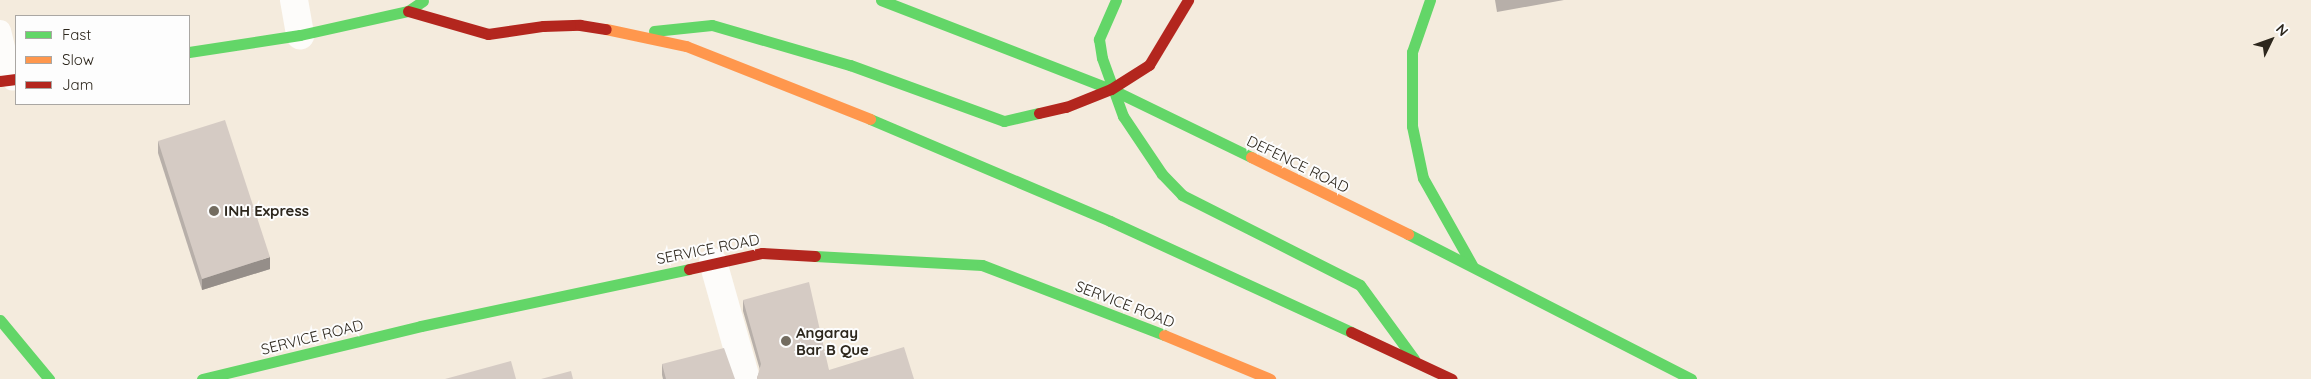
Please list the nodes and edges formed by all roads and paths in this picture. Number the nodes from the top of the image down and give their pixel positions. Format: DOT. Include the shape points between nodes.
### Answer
graph roads {
  1 [pos="294,0"];
  2 [pos="424,0"];
  3 [pos="881,0"];
  4 [pos="1116,0"];
  5 [pos="1188,0"];
  6 [pos="1430,0"];
  7 [pos="408,11"];
  8 [pos="0,30"];
  9 [pos="638,33"];
  10 [pos="300,35"];
  11 [pos="190,52"];
  12 [pos="9,80"];
  13 [pos="1111,89"];
  14 [pos="713,262"];
  15 [pos="1472,265"];
  16 [pos="0,320"];
  17 [pos="1414,361"];
  18 [pos="49,379"];
  19 [pos="202,379"];
  20 [pos="746,379"];
  21 [pos="1270,379"];
  22 [pos="1452,379"];
  23 [pos="1691,379"];
  1 -- 10 [label="street"];
  2 -- 7 [label="main road"];
  3 -- 13 [label="main road, DEFENCE ROAD"];
  4 -- 13 [label="main road" via="1099,39"];
  5 -- 13 [label="main road" via="1149,65"];
  6 -- 15 [label="main road" via="1412,52 1412,126 1423,178"];
  7 -- 9 [label="main road" via="488,34 542,26 580,26"];
  7 -- 10 [label="main road"];
  8 -- 12 [label="lane"];
  9 -- 13 [label="main road" via="712,25 850,65 1004,121 1044,114"];
  9 -- 17 [label="main road" via="686,46 868,118 1119,225"];
  10 -- 11 [label="main road"];
  13 -- 15 [label="main road, DEFENCE ROAD"];
  13 -- 17 [label="main road" via="1123,116 1145,150 1182,195 1360,285"];
  14 -- 19 [label="main road, SERVICE ROAD" via="421,326"];
  14 -- 20 [label="street"];
  14 -- 21 [label="main road, SERVICE ROAD" via="762,253 982,265"];
  15 -- 23 [label="main road, DEFENCE ROAD"];
  16 -- 18 [label="main road"];
  17 -- 22 [label="main road"];
}
